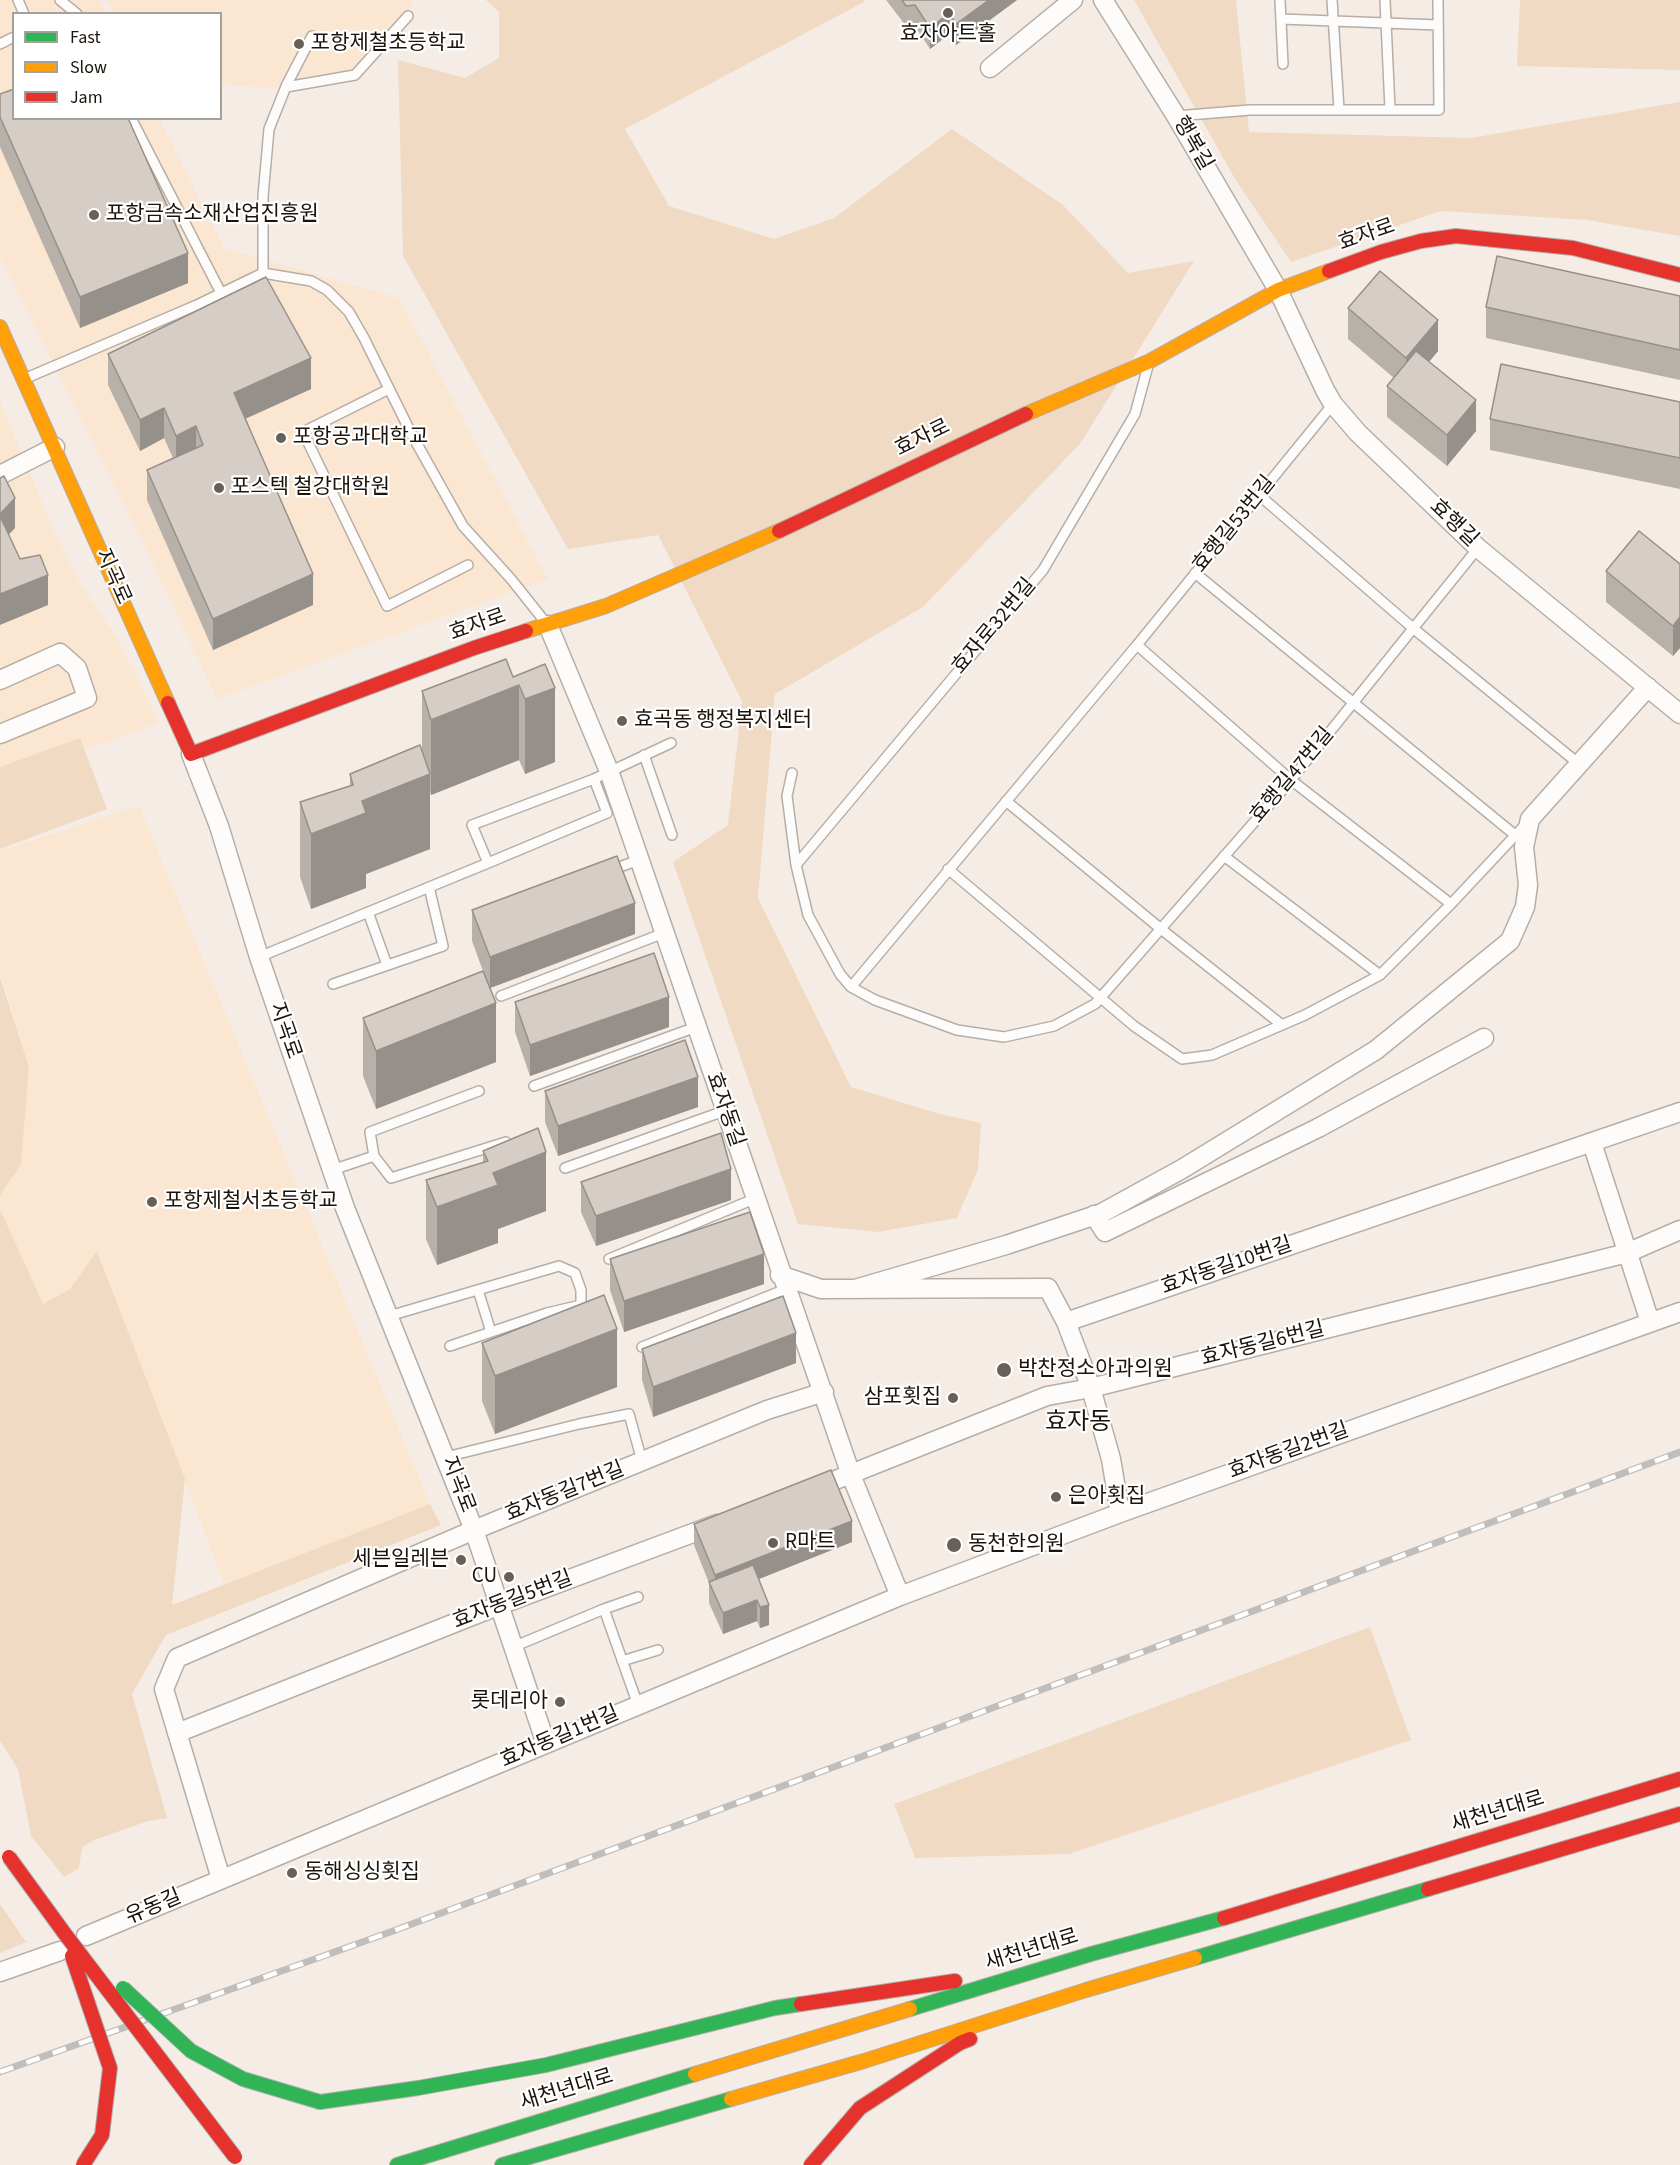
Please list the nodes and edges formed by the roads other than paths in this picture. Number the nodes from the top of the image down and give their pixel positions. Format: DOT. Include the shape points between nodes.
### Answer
graph roads {
  1 [pos="60,0"];
  2 [pos="1073,0"];
  3 [pos="1103,0"];
  4 [pos="1280,0"];
  5 [pos="1332,0"];
  6 [pos="1385,0"];
  7 [pos="1438,0"];
  8 [pos="75,12"];
  9 [pos="408,16"];
  10 [pos="1281,19"];
  11 [pos="1333,21"];
  12 [pos="1386,23"];
  13 [pos="1438,25"];
  14 [pos="312,36"];
  15 [pos="1283,64"];
  16 [pos="990,69"];
  17 [pos="286,87"];
  18 [pos="1339,109"];
  19 [pos="1390,109"];
  20 [pos="1176,116"];
  21 [pos="132,120"];
  22 [pos="263,273"];
  23 [pos="1680,275"];
  24 [pos="1278,290"];
  25 [pos="221,293"];
  26 [pos="0,327"];
  27 [pos="1150,361"];
  28 [pos="24,379"];
  29 [pos="389,389"];
  30 [pos="1333,404"];
  31 [pos="55,447"];
  32 [pos="0,475"];
  33 [pos="1259,495"];
  34 [pos="1478,548"];
  35 [pos="468,565"];
  36 [pos="1196,573"];
  37 [pos="548,625"];
  38 [pos="1414,628"];
  39 [pos="1137,645"];
  40 [pos="0,680"];
  41 [pos="1648,687"];
  42 [pos="1353,702"];
  43 [pos="1680,714"];
  44 [pos="0,734"];
  45 [pos="671,742"];
  46 [pos="190,753"];
  47 [pos="644,754"];
  48 [pos="1579,764"];
  49 [pos="792,773"];
  50 [pos="602,775"];
  51 [pos="1291,780"];
  52 [pos="1006,801"];
  53 [pos="1530,819"];
  54 [pos="672,835"];
  55 [pos="1515,835"];
  56 [pos="1224,856"];
  57 [pos="639,860"];
  58 [pos="488,863"];
  59 [pos="796,865"];
  60 [pos="948,868"];
  61 [pos="606,872"];
  62 [pos="429,887"];
  63 [pos="1450,904"];
  64 [pos="368,912"];
  65 [pos="1161,929"];
  66 [pos="664,933"];
  67 [pos="259,957"];
  68 [pos="387,965"];
  69 [pos="1380,975"];
  70 [pos="333,984"];
  71 [pos="850,987"];
  72 [pos="501,996"];
  73 [pos="1101,998"];
  74 [pos="1282,1025"];
  75 [pos="696,1027"];
  76 [pos="1484,1038"];
  77 [pos="534,1086"];
  78 [pos="479,1091"];
  79 [pos="724,1111"];
  80 [pos="1680,1112"];
  81 [pos="508,1142"];
  82 [pos="1592,1143"];
  83 [pos="374,1156"];
  84 [pos="565,1168"];
  85 [pos="332,1170"];
  86 [pos="754,1198"];
  87 [pos="1094,1215"];
  88 [pos="1680,1230"];
  89 [pos="1627,1253"];
  90 [pos="609,1260"];
  91 [pos="783,1282"];
  92 [pos="855,1289"];
  93 [pos="478,1290"];
  94 [pos="1680,1312"];
  95 [pos="389,1316"];
  96 [pos="1066,1322"];
  97 [pos="1650,1323"];
  98 [pos="491,1332"];
  99 [pos="450,1346"];
  100 [pos="642,1347"];
  101 [pos="1091,1388"];
  102 [pos="824,1392"];
  103 [pos="446,1457"];
  104 [pos="642,1461"];
  105 [pos="850,1475"];
  106 [pos="796,1495"];
  107 [pos="1120,1513"];
  108 [pos="730,1520"];
  109 [pos="474,1530"];
  110 [pos="900,1596"];
  111 [pos="638,1597"];
  112 [pos="500,1605"];
  113 [pos="604,1609"];
  114 [pos="513,1647"];
  115 [pos="658,1650"];
  116 [pos="622,1661"];
  117 [pos="638,1705"];
  118 [pos="177,1733"];
  119 [pos="546,1744"];
  120 [pos="1680,1779"];
  121 [pos="1680,1814"];
  122 [pos="0,1844"];
  123 [pos="221,1880"];
  124 [pos="86,1936"];
  125 [pos="62,1942"];
  126 [pos="1058,1965"];
  127 [pos="0,1972"];
  128 [pos="1086,1990"];
  129 [pos="82,2165"];
  130 [pos="241,2165"];
  131 [pos="397,2165"];
  132 [pos="502,2165"];
  133 [pos="538,2165"];
  134 [pos="546,2165"];
  135 [pos="811,2165"];
  1 -- 8 [label="lane"];
  2 -- 16 [label="street"];
  3 -- 20 [label="street, 행복길"];
  4 -- 10 [label="lane"];
  5 -- 11 [label="lane"];
  6 -- 12 [label="lane"];
  7 -- 13 [label="lane"];
  9 -- 17 [label="lane" via="355,75"];
  10 -- 11 [label="lane"];
  10 -- 15 [label="lane"];
  11 -- 12 [label="lane"];
  11 -- 18 [label="lane"];
  12 -- 13 [label="lane"];
  12 -- 19 [label="lane"];
  13 -- 19 [label="lane" via="1439,110"];
  14 -- 17 [label="lane"];
  17 -- 22 [label="lane" via="269,129 262,196"];
  18 -- 19 [label="lane"];
  18 -- 20 [label="lane"];
  20 -- 24 [label="street, 행복길"];
  21 -- 25 [label="lane"];
  22 -- 25 [label="lane"];
  22 -- 29 [label="lane" via="311,281 327,290 348,312"];
  23 -- 24 [label="main road, 효자로" via="1574,248 1456,236 1381,252"];
  24 -- 27 [label="main road, 효자로"];
  24 -- 30 [label="street, 효행길"];
  25 -- 28 [label="lane"];
  26 -- 28 [label="main road, 지곡로"];
  27 -- 37 [label="main road, 효자로" via="999,425 735,551 606,606"];
  27 -- 59 [label="lane, 효자로32번길" via="1135,414 1043,570"];
  28 -- 31 [label="main road, 지곡로"];
  29 -- 35 [label="lane" via="303,432 387,606"];
  29 -- 37 [label="lane" via="463,526"];
  30 -- 33 [label="lane, 효행길53번길"];
  30 -- 34 [label="street, 효행길" via="1358,434"];
  31 -- 32 [label="street"];
  31 -- 46 [label="main road, 지곡로"];
  33 -- 36 [label="lane, 효행길53번길"];
  33 -- 38 [label="lane"];
  34 -- 38 [label="lane, 효행길47번길"];
  34 -- 41 [label="street, 효행길"];
  36 -- 39 [label="lane, 효행길53번길"];
  36 -- 42 [label="lane"];
  37 -- 46 [label="main road, 효자로" via="474,648"];
  37 -- 50 [label="street, 효자동길"];
  38 -- 42 [label="lane, 효행길47번길"];
  38 -- 48 [label="lane"];
  39 -- 51 [label="lane"];
  39 -- 52 [label="lane, 효행길53번길"];
  40 -- 44 [label="street" via="60,653 77,668 87,698"];
  41 -- 43 [label="street, 효행길"];
  41 -- 48 [label="street"];
  42 -- 51 [label="lane, 효행길47번길"];
  42 -- 55 [label="lane"];
  45 -- 47 [label="lane"];
  46 -- 67 [label="street, 지곡로" via="219,826"];
  47 -- 50 [label="lane"];
  47 -- 54 [label="lane"];
  48 -- 53 [label="street"];
  49 -- 59 [label="lane" via="787,796"];
  50 -- 57 [label="street, 효자동길"];
  50 -- 58 [label="lane" via="607,813"];
  50 -- 58 [label="lane" via="472,825"];
  51 -- 56 [label="lane, 효행길47번길"];
  51 -- 63 [label="lane"];
  52 -- 60 [label="lane, 효행길53번길"];
  52 -- 65 [label="lane"];
  53 -- 55 [label="lane"];
  53 -- 87 [label="street" via="1524,847 1528,885 1525,907 1509,941 1376,1050 1182,1169"];
  55 -- 63 [label="lane"];
  56 -- 65 [label="lane, 효행길47번길"];
  56 -- 69 [label="lane"];
  57 -- 61 [label="lane"];
  57 -- 66 [label="street, 효자동길"];
  58 -- 62 [label="lane"];
  59 -- 71 [label="lane" via="808,915"];
  60 -- 71 [label="lane, 효행길53번길"];
  60 -- 73 [label="lane"];
  62 -- 64 [label="lane"];
  62 -- 68 [label="lane" via="442,946"];
  63 -- 69 [label="lane"];
  64 -- 67 [label="lane"];
  64 -- 68 [label="lane"];
  65 -- 73 [label="lane, 효행길47번길"];
  65 -- 74 [label="lane"];
  66 -- 72 [label="lane"];
  66 -- 75 [label="street, 효자동길"];
  67 -- 85 [label="street, 지곡로"];
  68 -- 70 [label="lane"];
  69 -- 74 [label="lane"];
  71 -- 73 [label="lane" via="957,1030 1004,1037 1054,1026"];
  73 -- 74 [label="lane" via="1182,1059 1212,1055"];
  75 -- 77 [label="lane"];
  75 -- 79 [label="street, 효자동길"];
  76 -- 87 [label="street" via="1318,1128 1105,1232"];
  78 -- 83 [label="lane" via="370,1132"];
  79 -- 84 [label="lane"];
  79 -- 86 [label="street, 효자동길"];
  80 -- 82 [label="street, 효자동길10번길"];
  81 -- 83 [label="lane" via="391,1178"];
  82 -- 89 [label="street"];
  82 -- 96 [label="street, 효자동길10번길"];
  83 -- 85 [label="lane"];
  85 -- 95 [label="street, 지곡로"];
  86 -- 90 [label="lane"];
  86 -- 91 [label="street, 효자동길"];
  87 -- 92 [label="street"];
  88 -- 89 [label="street, 효자동길6번길"];
  89 -- 97 [label="street"];
  89 -- 101 [label="street, 효자동길6번길"];
  91 -- 92 [label="street" via="820,1289"];
  91 -- 100 [label="lane"];
  91 -- 102 [label="street, 효자동길"];
  92 -- 96 [label="street" via="1048,1288"];
  93 -- 95 [label="lane"];
  93 -- 98 [label="lane"];
  93 -- 98 [label="lane" via="559,1266 575,1272 581,1290 581,1305"];
  94 -- 97 [label="street, 효자동길2번길"];
  95 -- 103 [label="street, 지곡로"];
  96 -- 101 [label="street"];
  97 -- 107 [label="street, 효자동길2번길"];
  98 -- 99 [label="lane"];
  101 -- 105 [label="street, 효자동길6번길" via="1047,1396"];
  101 -- 107 [label="street" via="1111,1459"];
  102 -- 104 [label="street, 효자동길7번길" via="767,1410"];
  102 -- 105 [label="street, 효자동길"];
  103 -- 104 [label="lane" via="629,1414"];
  103 -- 109 [label="street, 지곡로"];
  104 -- 109 [label="street, 효자동길7번길"];
  105 -- 106 [label="street"];
  105 -- 110 [label="street, 효자동길"];
  107 -- 110 [label="street, 효자동길2번길"];
  108 -- 112 [label="street, 효자동길5번길"];
  109 -- 112 [label="street, 지곡로"];
  109 -- 118 [label="street, 효자동길7번길" via="177,1658 164,1689"];
  110 -- 117 [label="street, 효자동길1번길"];
  111 -- 113 [label="lane"];
  112 -- 114 [label="street, 지곡로"];
  112 -- 118 [label="street, 효자동길5번길"];
  113 -- 114 [label="lane"];
  113 -- 116 [label="lane"];
  114 -- 119 [label="street, 지곡로"];
  115 -- 116 [label="lane"];
  116 -- 117 [label="lane"];
  117 -- 119 [label="street, 효자동길1번길"];
  118 -- 123 [label="street"];
  119 -- 123 [label="street, 효자동길1번길"];
  120 -- 126 [label="main road, 새천년대로" via="1246,1912"];
  121 -- 128 [label="main road"];
  122 -- 125 [label="main road, bridge"];
  123 -- 124 [label="street, 유동길"];
  125 -- 126 [label="main road, bridge" via="191,2051 243,2079 320,2102 546,2065 775,2008"];
  125 -- 127 [label="street"];
  125 -- 129 [label="main road, bridge" via="110,2068 102,2135"];
  125 -- 130 [label="main road, bridge"];
  126 -- 131 [label="main road, 새천년대로"];
  128 -- 132 [label="main road" via="864,2061"];
  128 -- 135 [label="main road" via="960,2043 860,2108"];
  133 -- 134 [label="main road"];
}
